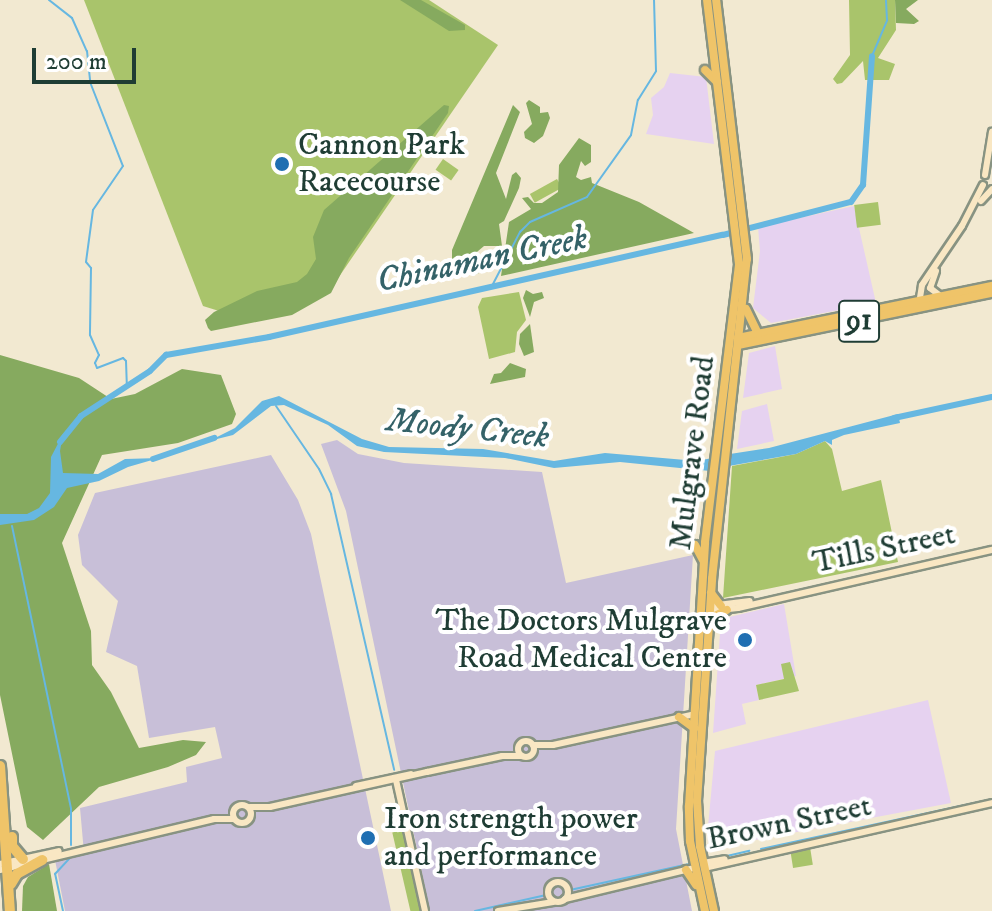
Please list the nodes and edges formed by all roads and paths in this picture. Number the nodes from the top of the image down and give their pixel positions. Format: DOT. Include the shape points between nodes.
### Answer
graph roads {
  1 [pos="707,0"];
  2 [pos="716,0"];
  3 [pos="714,52"];
  4 [pos="718,83"];
  5 [pos="992,132"];
  6 [pos="990,173"];
  7 [pos="983,185"];
  8 [pos="992,189"];
  9 [pos="751,194"];
  10 [pos="744,205"];
  11 [pos="962,226"];
  12 [pos="742,228"];
  13 [pos="942,257"];
  14 [pos="931,273"];
  15 [pos="922,285"];
  16 [pos="992,286"];
  17 [pos="992,293"];
  18 [pos="942,297"];
  19 [pos="744,300"];
  20 [pos="921,304"];
  21 [pos="881,310"];
  22 [pos="758,334"];
  23 [pos="730,344"];
  24 [pos="740,345"];
  25 [pos="716,540"];
  26 [pos="705,542"];
  27 [pos="695,545"];
  28 [pos="992,550"];
  29 [pos="704,564"];
  30 [pos="711,593"];
  31 [pos="724,608"];
  32 [pos="707,610"];
  33 [pos="699,714"];
  34 [pos="679,717"];
  35 [pos="694,728"];
  36 [pos="533,745"];
  37 [pos="553,745"];
  38 [pos="518,748"];
  39 [pos="533,753"];
  40 [pos="502,756"];
  41 [pos="521,756"];
  42 [pos="0,767"];
  43 [pos="427,772"];
  44 [pos="417,776"];
  45 [pos="394,779"];
  46 [pos="385,783"];
  47 [pos="348,790"];
  48 [pos="399,791"];
  49 [pos="398,799"];
  50 [pos="992,803"];
  51 [pos="250,811"];
  52 [pos="234,815"];
  53 [pos="406,823"];
  54 [pos="110,842"];
  55 [pos="23,859"];
  56 [pos="42,860"];
  57 [pos="4,866"];
  58 [pos="701,866"];
  59 [pos="10,890"];
  60 [pos="550,895"];
  61 [pos="566,895"];
  62 [pos="542,901"];
  63 [pos="556,903"];
  64 [pos="10,911"];
  65 [pos="425,911"];
  66 [pos="498,911"];
  67 [pos="705,911"];
  68 [pos="714,911"];
  1 -- 3 [label="main road, Mulgrave Road"];
  2 -- 10 [label="main road, Mulgrave Road"];
  3 -- 4 [label="main road, Mulgrave Road"];
  3 -- 4 [label="main road" via="705,68"];
  4 -- 12 [label="main road, Mulgrave Road"];
  5 -- 6 [label="street"];
  6 -- 7 [label="street"];
  7 -- 8 [label="street"];
  7 -- 11 [label="street"];
  8 -- 11 [label="street"];
  9 -- 10 [label="main road"];
  10 -- 12 [label="main road, Mulgrave Road"];
  11 -- 13 [label="street"];
  12 -- 19 [label="main road, Mulgrave Road"];
  12 -- 23 [label="main road, Mulgrave Road"];
  13 -- 14 [label="street"];
  13 -- 18 [label="street" via="930,288"];
  14 -- 15 [label="street"];
  14 -- 20 [label="street"];
  15 -- 20 [label="street"];
  15 -- 21 [label="street" via="908,301"];
  16 -- 18 [label="main road, 91"];
  17 -- 20 [label="main road, 91"];
  18 -- 20 [label="main road, 91"];
  19 -- 22 [label="main road"];
  19 -- 24 [label="main road, Mulgrave Road"];
  20 -- 21 [label="main road, 91"];
  20 -- 24 [label="main road, 91"];
  21 -- 22 [label="main road, 91"];
  22 -- 24 [label="main road, 91"];
  23 -- 24 [label="main road, 91"];
  23 -- 26 [label="main road, Mulgrave Road"];
  24 -- 25 [label="main road, Mulgrave Road"];
  25 -- 26 [label="main road"];
  25 -- 30 [label="main road, Mulgrave Road"];
  26 -- 29 [label="main road, Mulgrave Road"];
  27 -- 29 [label="main road"];
  28 -- 31 [label="street, Tills Street"];
  29 -- 32 [label="main road, Mulgrave Road"];
  30 -- 31 [label="main road"];
  30 -- 32 [label="main road, Mulgrave Road"];
  31 -- 32 [label="main road"];
  32 -- 33 [label="main road, Mulgrave Road"];
  33 -- 34 [label="street"];
  33 -- 35 [label="main road, Mulgrave Road"];
  33 -- 58 [label="main road, Mulgrave Road"];
  34 -- 35 [label="main road"];
  34 -- 37 [label="street"];
  35 -- 58 [label="main road, Mulgrave Road" via="689,822"];
  36 -- 37 [label="street"];
  36 -- 38 [label="street" via="524,742"];
  36 -- 39 [label="street"];
  37 -- 39 [label="street"];
  38 -- 40 [label="street"];
  38 -- 41 [label="street"];
  39 -- 41 [label="street"];
  40 -- 41 [label="street"];
  40 -- 43 [label="street"];
  42 -- 55 [label="highway" via="12,846"];
  42 -- 57 [label="highway"];
  43 -- 44 [label="street"];
  43 -- 45 [label="street"];
  44 -- 45 [label="street"];
  44 -- 48 [label="street" via="403,782"];
  45 -- 46 [label="street"];
  45 -- 47 [label="street"];
  45 -- 48 [label="street"];
  45 -- 49 [label="street"];
  46 -- 47 [label="street"];
  46 -- 49 [label="street"];
  47 -- 51 [label="street"];
  48 -- 53 [label="street"];
  49 -- 53 [label="street"];
  50 -- 58 [label="street, Brown Street"];
  51 -- 52 [label="street" via="243,806"];
  51 -- 52 [label="street" via="243,822"];
  52 -- 54 [label="street"];
  53 -- 65 [label="street"];
  54 -- 55 [label="street"];
  54 -- 56 [label="street"];
  55 -- 57 [label="street"];
  56 -- 57 [label="street"];
  56 -- 59 [label="highway" via="14,876"];
  57 -- 59 [label="highway"];
  58 -- 61 [label="street, Brown Street"];
  58 -- 67 [label="main road, Mulgrave Road"];
  58 -- 68 [label="main road, Mulgrave Road"];
  59 -- 64 [label="highway"];
  60 -- 61 [label="street" via="556,881"];
  60 -- 62 [label="street"];
  60 -- 63 [label="street"];
  61 -- 63 [label="street"];
  62 -- 63 [label="street"];
  62 -- 66 [label="street"];
}
